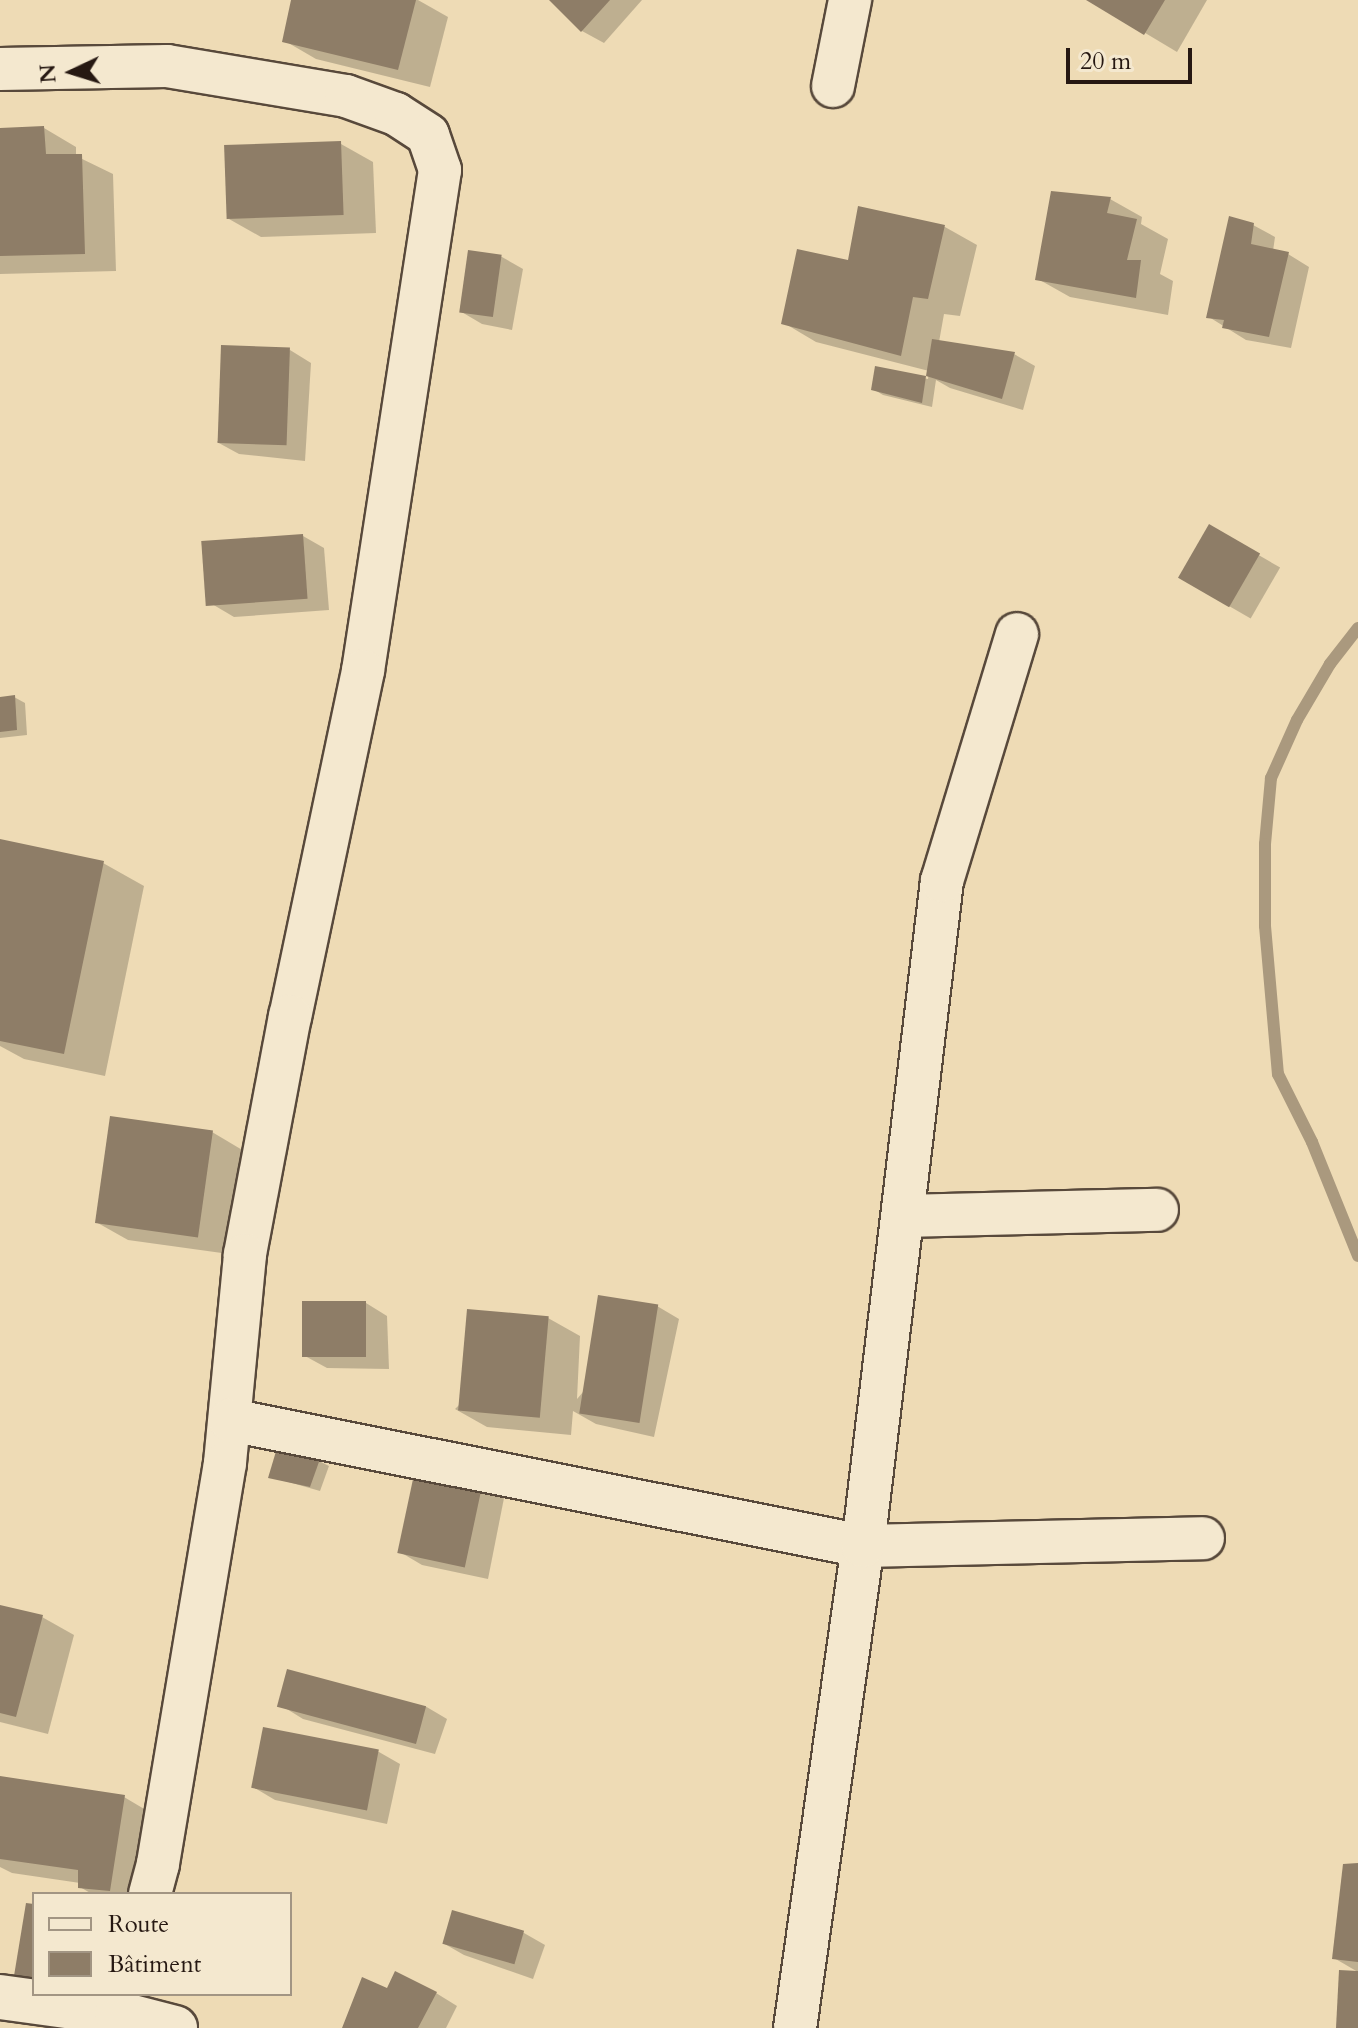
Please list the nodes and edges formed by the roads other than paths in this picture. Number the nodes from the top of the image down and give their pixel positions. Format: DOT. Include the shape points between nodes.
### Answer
graph roads {
  1 [pos="850,0"];
  2 [pos="0,69"];
  3 [pos="833,86"];
  4 [pos="1017,634"];
  5 [pos="1157,1210"];
  6 [pos="904,1216"];
  7 [pos="230,1420"];
  8 [pos="1203,1538"];
  9 [pos="863,1546"];
  10 [pos="151,1892"];
  11 [pos="0,1997"];
  12 [pos="120,2004"];
  13 [pos="175,2028"];
  14 [pos="795,2028"];
  1 -- 3 [label="street"];
  2 -- 7 [label="street" via="167,66 346,96 396,114 428,135 440,170 363,671 245,1255"];
  4 -- 6 [label="street" via="942,881"];
  5 -- 6 [label="street"];
  6 -- 9 [label="street"];
  7 -- 9 [label="street"];
  7 -- 10 [label="street"];
  8 -- 9 [label="street"];
  9 -- 14 [label="street"];
  11 -- 12 [label="street"];
  12 -- 13 [label="street"];
}
